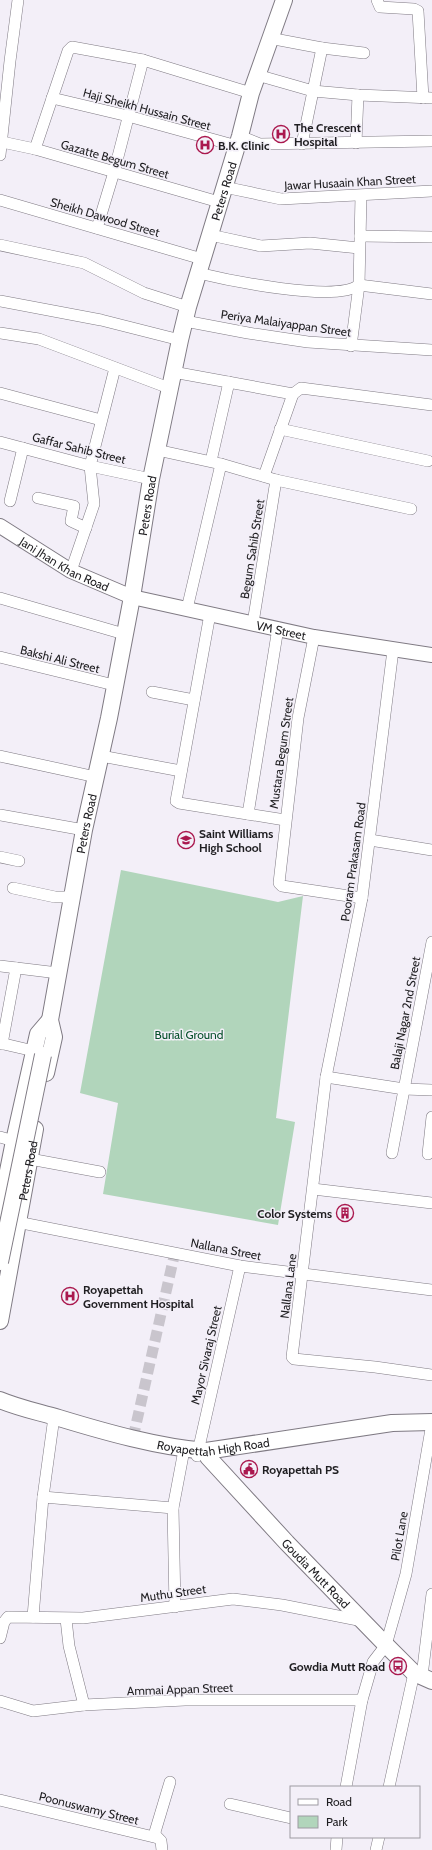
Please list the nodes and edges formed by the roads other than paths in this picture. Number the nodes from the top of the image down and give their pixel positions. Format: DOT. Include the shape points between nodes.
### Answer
graph roads {
  1 [pos="18,0"];
  2 [pos="284,0"];
  3 [pos="378,0"];
  4 [pos="269,38"];
  5 [pos="322,48"];
  6 [pos="364,53"];
  7 [pos="143,60"];
  8 [pos="257,75"];
  9 [pos="313,91"];
  10 [pos="251,93"];
  11 [pos="358,95"];
  12 [pos="52,98"];
  13 [pos="427,98"];
  14 [pos="128,116"];
  15 [pos="432,140"];
  16 [pos="238,141"];
  17 [pos="2,142"];
  18 [pos="356,143"];
  19 [pos="302,144"];
  20 [pos="35,149"];
  21 [pos="0,155"];
  22 [pos="114,172"];
  23 [pos="432,191"];
  24 [pos="221,195"];
  25 [pos="361,196"];
  26 [pos="0,200"];
  27 [pos="97,228"];
  28 [pos="210,236"];
  29 [pos="360,236"];
  30 [pos="432,237"];
  31 [pos="0,245"];
  32 [pos="359,248"];
  33 [pos="200,266"];
  34 [pos="359,285"];
  35 [pos="432,294"];
  36 [pos="0,301"];
  37 [pos="186,314"];
  38 [pos="0,333"];
  39 [pos="180,340"];
  40 [pos="350,346"];
  41 [pos="432,350"];
  42 [pos="115,368"];
  43 [pos="173,372"];
  44 [pos="229,382"];
  45 [pos="169,388"];
  46 [pos="0,393"];
  47 [pos="293,394"];
  48 [pos="432,405"];
  49 [pos="102,420"];
  50 [pos="280,429"];
  51 [pos="0,442"];
  52 [pos="23,448"];
  53 [pos="157,450"];
  54 [pos="428,461"];
  55 [pos="216,462"];
  56 [pos="90,466"];
  57 [pos="264,476"];
  58 [pos="151,479"];
  59 [pos="276,480"];
  60 [pos="38,498"];
  61 [pos="10,500"];
  62 [pos="411,508"];
  63 [pos="0,526"];
  64 [pos="86,528"];
  65 [pos="71,571"];
  66 [pos="132,597"];
  67 [pos="0,598"];
  68 [pos="187,609"];
  69 [pos="210,614"];
  70 [pos="253,623"];
  71 [pos="278,628"];
  72 [pos="124,634"];
  73 [pos="314,637"];
  74 [pos="393,650"];
  75 [pos="432,655"];
  76 [pos="0,657"];
  77 [pos="114,685"];
  78 [pos="152,692"];
  79 [pos="194,700"];
  80 [pos="0,756"];
  81 [pos="101,756"];
  82 [pos="181,771"];
  83 [pos="96,777"];
  84 [pos="248,814"];
  85 [pos="0,815"];
  86 [pos="285,820"];
  87 [pos="84,830"];
  88 [pos="370,840"];
  89 [pos="432,850"];
  90 [pos="0,856"];
  91 [pos="19,861"];
  92 [pos="13,888"];
  93 [pos="72,897"];
  94 [pos="362,898"];
  95 [pos="432,942"];
  96 [pos="430,965"];
  97 [pos="0,966"];
  98 [pos="16,968"];
  99 [pos="58,973"];
  100 [pos="50,1020"];
  101 [pos="1,1043"];
  102 [pos="38,1053"];
  103 [pos="326,1077"];
  104 [pos="404,1089"];
  105 [pos="432,1090"];
  106 [pos="432,1117"];
  107 [pos="7,1139"];
  108 [pos="392,1153"];
  109 [pos="428,1154"];
  110 [pos="30,1159"];
  111 [pos="100,1172"];
  112 [pos="313,1189"];
  113 [pos="432,1203"];
  114 [pos="0,1211"];
  115 [pos="0,1218"];
  116 [pos="18,1223"];
  117 [pos="0,1262"];
  118 [pos="240,1266"];
  119 [pos="302,1274"];
  120 [pos="432,1290"];
  121 [pos="0,1321"];
  122 [pos="432,1375"];
  123 [pos="0,1400"];
  124 [pos="0,1411"];
  125 [pos="53,1422"];
  126 [pos="431,1427"];
  127 [pos="196,1453"];
  128 [pos="43,1496"];
  129 [pos="173,1508"];
  130 [pos="432,1594"];
  131 [pos="175,1607"];
  132 [pos="32,1617"];
  133 [pos="66,1619"];
  134 [pos="363,1621"];
  135 [pos="0,1638"];
  136 [pos="386,1645"];
  137 [pos="423,1677"];
  138 [pos="362,1700"];
  139 [pos="0,1701"];
  140 [pos="84,1705"];
  141 [pos="170,1782"];
  142 [pos="346,1786"];
  143 [pos="390,1786"];
  144 [pos="0,1800"];
  145 [pos="230,1804"];
  146 [pos="290,1818"];
  147 [pos="158,1838"];
  148 [pos="337,1838"];
  149 [pos="379,1838"];
  150 [pos="162,1850"];
  151 [pos="336,1850"];
  152 [pos="376,1850"];
  1 -- 17 [label="street"];
  2 -- 4 [label="main road, Peters Road"];
  3 -- 13 [label="street" via="378,5 382,7 418,11"];
  4 -- 5 [label="street"];
  4 -- 8 [label="main road, Peters Road"];
  5 -- 6 [label="street"];
  5 -- 9 [label="street"];
  7 -- 10 [label="street"];
  7 -- 12 [label="street" via="70,48"];
  7 -- 14 [label="street"];
  8 -- 9 [label="street"];
  8 -- 10 [label="main road, Peters Road"];
  9 -- 11 [label="street"];
  9 -- 19 [label="street"];
  10 -- 16 [label="main road, Peters Road"];
  11 -- 13 [label="street"];
  11 -- 18 [label="street"];
  12 -- 14 [label="street, Haji Sheikh Hussain Street"];
  12 -- 20 [label="street"];
  14 -- 16 [label="street, Haji Sheikh Hussain Street"];
  14 -- 22 [label="street"];
  15 -- 18 [label="street, Haji Sheikh Hussain Street"];
  16 -- 19 [label="street, Haji Sheikh Hussain Street"];
  16 -- 24 [label="main road, Peters Road"];
  17 -- 20 [label="street, Gazatte Begum Street"];
  17 -- 21 [label="street"];
  18 -- 19 [label="street, Haji Sheikh Hussain Street"];
  20 -- 22 [label="street, Gazatte Begum Street"];
  22 -- 24 [label="street, Gazatte Begum Street"];
  22 -- 27 [label="street"];
  23 -- 25 [label="street, Jawar Husaain Khan Street"];
  24 -- 25 [label="street, Jawar Husaain Khan Street" via="281,200"];
  24 -- 28 [label="main road, Peters Road"];
  25 -- 29 [label="street"];
  26 -- 27 [label="street, Sheikh Dawood Street"];
  27 -- 33 [label="street, Sheikh Dawood Street"];
  28 -- 32 [label="street" via="261,246 310,243"];
  28 -- 33 [label="main road, Peters Road"];
  29 -- 30 [label="street"];
  29 -- 32 [label="street"];
  31 -- 37 [label="street, Periya Malaiyappan Street" via="84,264"];
  32 -- 34 [label="street"];
  33 -- 34 [label="street, Sheikh Dawood Street" via="238,282 291,290 338,290"];
  33 -- 37 [label="main road, Peters Road"];
  34 -- 35 [label="street"];
  34 -- 40 [label="street"];
  36 -- 39 [label="street" via="101,320"];
  37 -- 39 [label="main road, Peters Road"];
  37 -- 40 [label="street, Periya Malaiyappan Street" via="248,333"];
  38 -- 42 [label="street" via="39,339"];
  39 -- 43 [label="main road, Peters Road"];
  40 -- 41 [label="street, Periya Malaiyappan Street"];
  42 -- 45 [label="street"];
  42 -- 49 [label="street"];
  43 -- 44 [label="street"];
  43 -- 45 [label="main road, Peters Road"];
  44 -- 47 [label="street"];
  44 -- 55 [label="street"];
  45 -- 53 [label="main road, Peters Road"];
  46 -- 49 [label="street"];
  47 -- 48 [label="street" via="302,388"];
  47 -- 50 [label="street"];
  49 -- 56 [label="street"];
  50 -- 54 [label="street"];
  50 -- 57 [label="street"];
  51 -- 52 [label="street, Gaffar Sahib Street"];
  52 -- 56 [label="street, Gaffar Sahib Street"];
  52 -- 61 [label="street"];
  53 -- 55 [label="street"];
  53 -- 58 [label="main road, Peters Road"];
  55 -- 57 [label="street"];
  55 -- 68 [label="street"];
  56 -- 58 [label="street, Gaffar Sahib Street"];
  56 -- 64 [label="street" via="94,504"];
  57 -- 59 [label="street"];
  58 -- 66 [label="main road, Peters Road"];
  59 -- 62 [label="street"];
  59 -- 70 [label="street, Begum Sahib Street"];
  60 -- 64 [label="street" via="74,506 71,521"];
  63 -- 65 [label="street, Jani Jhan Khan Road"];
  64 -- 65 [label="street"];
  65 -- 66 [label="street, Jani Jhan Khan Road"];
  66 -- 68 [label="street, VM Street"];
  66 -- 72 [label="main road, Peters Road"];
  67 -- 72 [label="street"];
  68 -- 69 [label="street, VM Street"];
  69 -- 70 [label="street, VM Street"];
  69 -- 79 [label="street"];
  70 -- 71 [label="street, VM Street"];
  71 -- 73 [label="street, VM Street"];
  71 -- 84 [label="street"];
  72 -- 77 [label="main road, Peters Road"];
  73 -- 74 [label="street, VM Street"];
  73 -- 86 [label="street, Mustara Begum Street" via="298,718"];
  74 -- 75 [label="street, VM Street"];
  74 -- 88 [label="street, Pooram Prakasam Road"];
  76 -- 77 [label="street, Bakshi Ali Street"];
  77 -- 81 [label="main road, Peters Road"];
  78 -- 79 [label="street"];
  79 -- 82 [label="street"];
  80 -- 83 [label="street"];
  81 -- 82 [label="street"];
  81 -- 83 [label="main road, Peters Road"];
  82 -- 84 [label="street" via="176,798 179,803"];
  83 -- 87 [label="main road, Peters Road"];
  84 -- 86 [label="street"];
  85 -- 87 [label="street"];
  86 -- 94 [label="street, Mustara Begum Street" via="278,880 280,885"];
  87 -- 93 [label="main road, Peters Road"];
  88 -- 89 [label="street"];
  88 -- 94 [label="street, Pooram Prakasam Road"];
  90 -- 91 [label="street"];
  92 -- 93 [label="street" via="55,897"];
  93 -- 99 [label="main road, Peters Road"];
  94 -- 103 [label="street, Pooram Prakasam Road"];
  95 -- 96 [label="street, Balaji Nagar 2nd Street"];
  96 -- 104 [label="street, Balaji Nagar 2nd Street"];
  97 -- 98 [label="street"];
  98 -- 99 [label="street"];
  98 -- 101 [label="street"];
  99 -- 100 [label="main road, Peters Road"];
  100 -- 102 [label="main road"];
  100 -- 110 [label="main road, Peters Road" via="54,1037"];
  101 -- 102 [label="street"];
  102 -- 107 [label="main road, Peters Road"];
  102 -- 117 [label="main road, bridge"];
  103 -- 104 [label="street"];
  103 -- 112 [label="street, Nallana Lane"];
  104 -- 105 [label="street"];
  104 -- 108 [label="street, Balaji Nagar 2nd Street"];
  106 -- 109 [label="street"];
  107 -- 114 [label="main road, Peters Road"];
  110 -- 111 [label="street"];
  110 -- 116 [label="main road, Peters Road"];
  112 -- 113 [label="street"];
  112 -- 119 [label="street, Nallana Lane"];
  115 -- 116 [label="street, Nallana Street"];
  116 -- 118 [label="street, Nallana Street"];
  116 -- 121 [label="main road, Peters Road"];
  118 -- 119 [label="street, Nallana Street"];
  118 -- 127 [label="street, Mayor Sivaraj Street"];
  119 -- 120 [label="street, Nallana Street"];
  119 -- 122 [label="street, Nallana Lane" via="292,1358"];
  123 -- 125 [label="main road, Royapettah High Road"];
  124 -- 125 [label="main road, Royapettah High Road"];
  125 -- 127 [label="main road, Royapettah High Road" via="85,1426"];
  125 -- 128 [label="street"];
  126 -- 127 [label="main road, Royapettah High Road" via="397,1428"];
  126 -- 136 [label="street, Pilot Lane" via="406,1574"];
  127 -- 129 [label="street, Mayor Sivaraj Street"];
  127 -- 134 [label="main road, Goudia Mutt Road"];
  128 -- 129 [label="street"];
  128 -- 132 [label="street"];
  129 -- 131 [label="street, Mayor Sivaraj Street"];
  130 -- 137 [label="street"];
  131 -- 133 [label="street, Muthu Street"];
  131 -- 134 [label="street, Muthu Street" via="233,1599 282,1605"];
  132 -- 133 [label="street, Muthu Street"];
  132 -- 135 [label="street, Muthu Street" via="8,1617"];
  133 -- 140 [label="street"];
  134 -- 136 [label="main road, Goudia Mutt Road"];
  136 -- 137 [label="main road, Goudia Mutt Road"];
  136 -- 138 [label="street" via="373,1662"];
  137 -- 143 [label="street"];
  138 -- 140 [label="street, Ammai Appan Street" via="185,1700"];
  138 -- 142 [label="street"];
  139 -- 140 [label="street, Ammai Appan Street" via="33,1711"];
  141 -- 147 [label="street" via="156,1832"];
  144 -- 147 [label="street, Poonuswamy Street"];
  145 -- 146 [label="street"];
  147 -- 150 [label="street" via="162,1843"];
  148 -- 151 [label="street"];
  149 -- 152 [label="street"];
}
